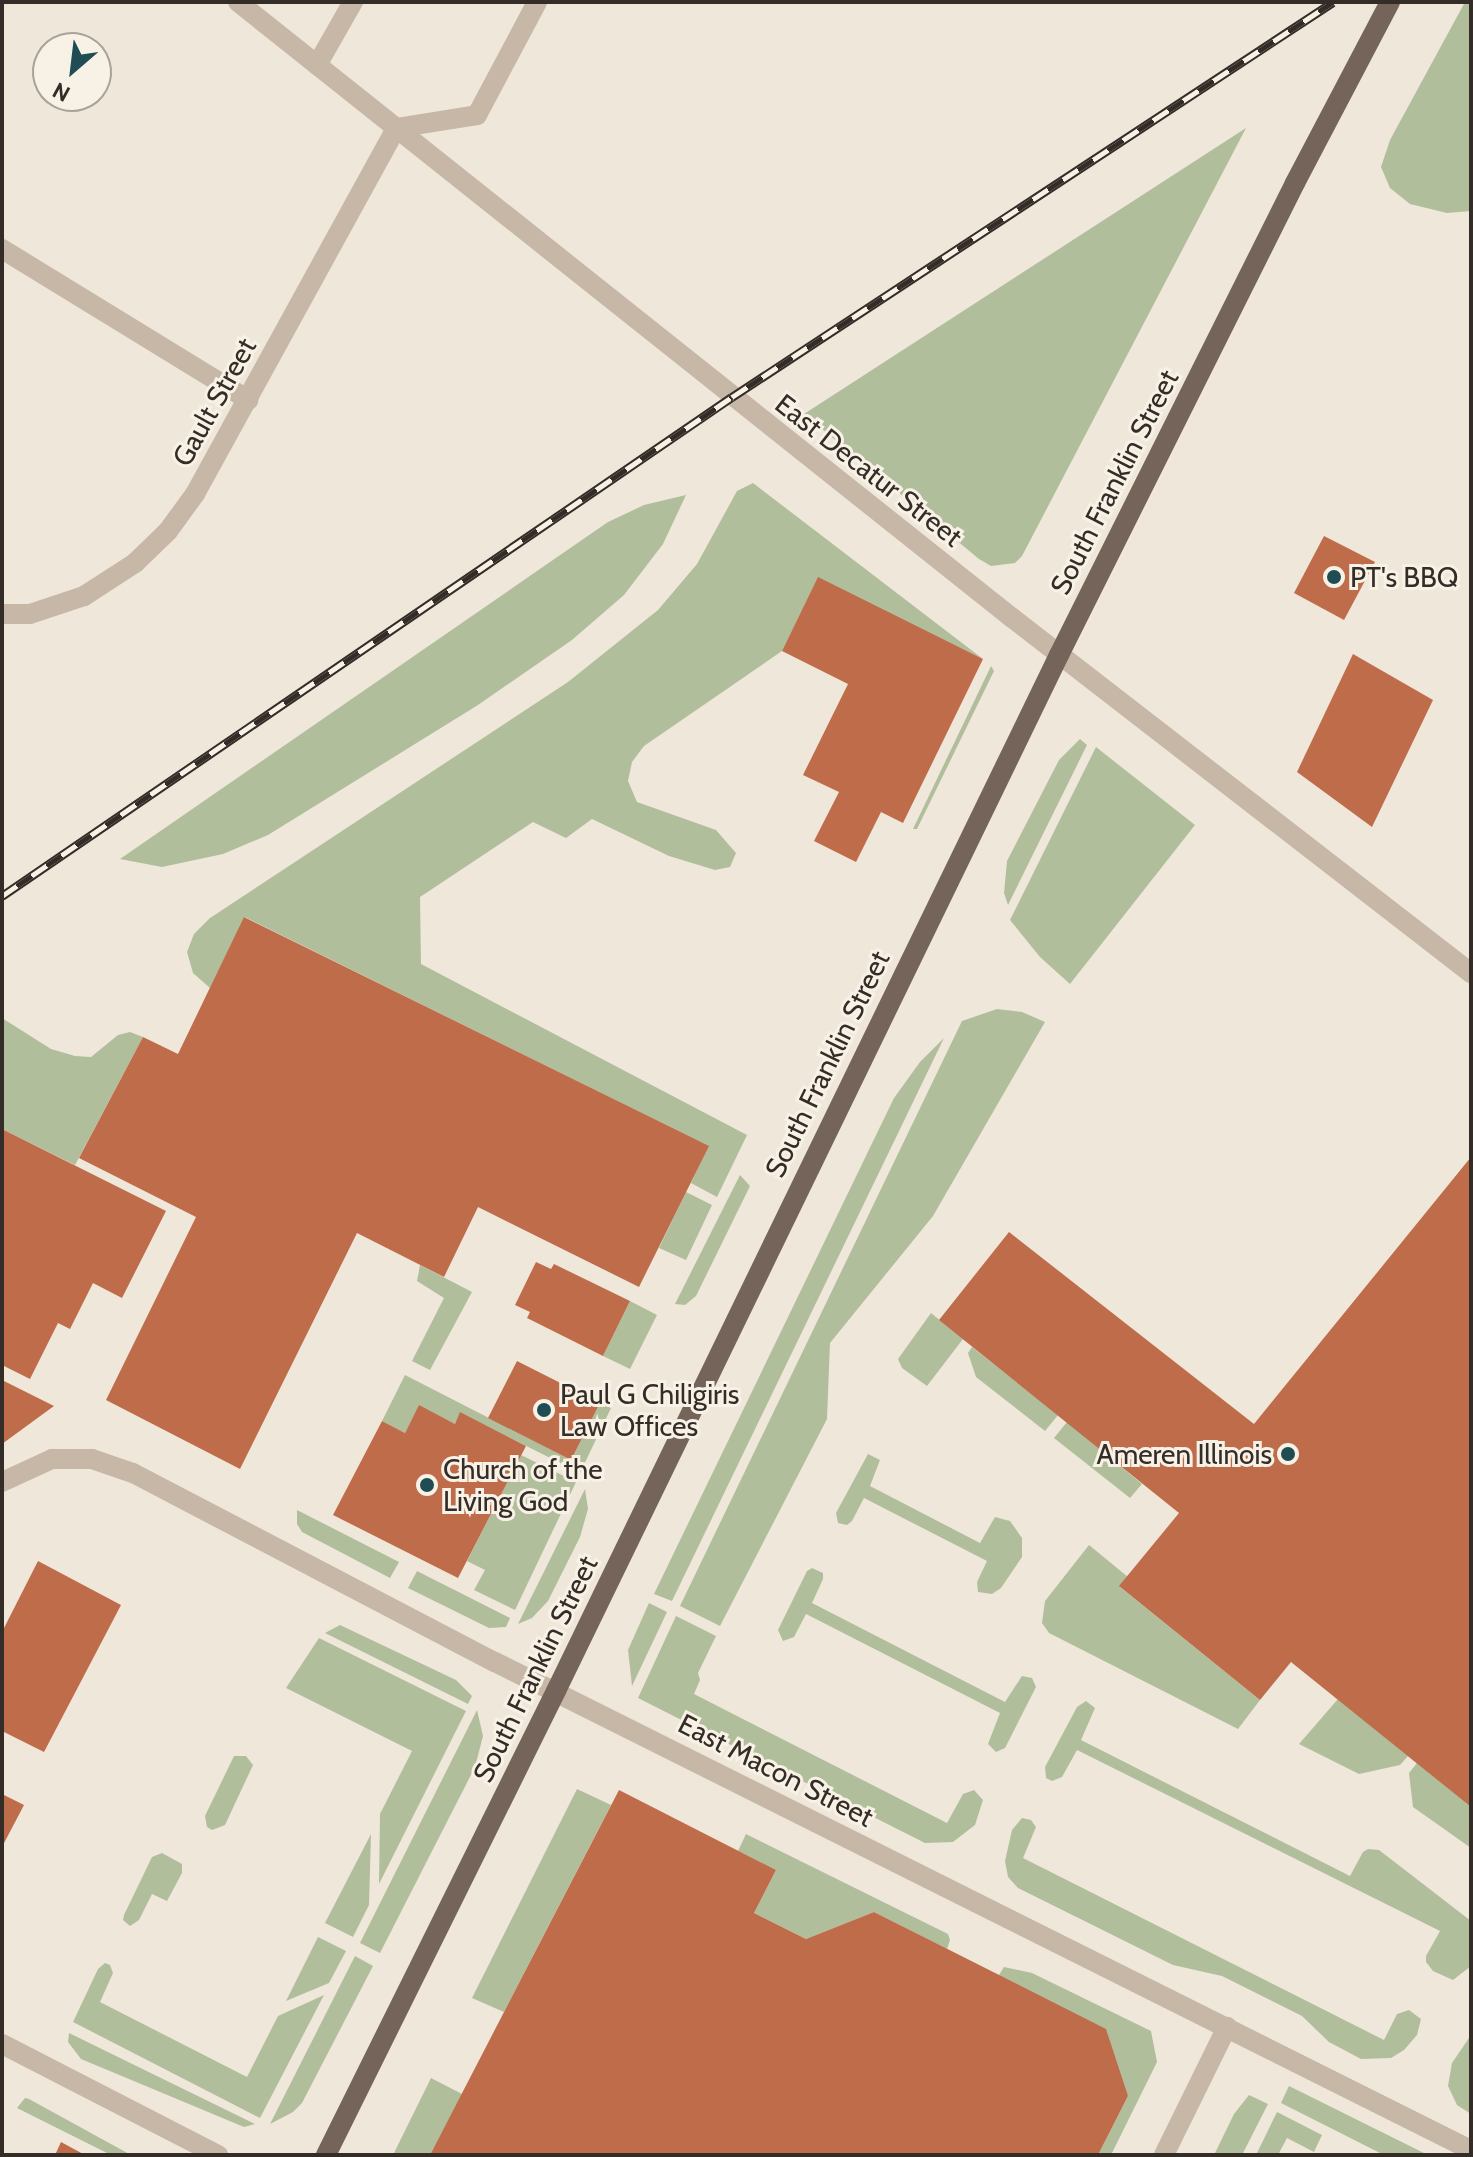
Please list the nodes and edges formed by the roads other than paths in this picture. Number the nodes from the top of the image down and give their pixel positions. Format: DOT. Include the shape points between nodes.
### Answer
graph roads {
  1 [pos="238,2"];
  2 [pos="353,2"];
  3 [pos="537,2"];
  4 [pos="1390,2"];
  5 [pos="317,65"];
  6 [pos="396,128"];
  7 [pos="2,249"];
  8 [pos="248,400"];
  9 [pos="2,614"];
  10 [pos="1059,655"];
  11 [pos="1471,973"];
  12 [pos="2,1482"];
  13 [pos="556,1691"];
  14 [pos="1227,2027"];
  15 [pos="2,2044"];
  16 [pos="1471,2150"];
  17 [pos="218,2155"];
  18 [pos="326,2155"];
  19 [pos="1164,2155"];
  1 -- 5 [label="street, East Decatur Street"];
  2 -- 5 [label="street"];
  3 -- 6 [label="street" via="477,115"];
  4 -- 10 [label="main road, South Franklin Street"];
  5 -- 6 [label="street, East Decatur Street"];
  6 -- 8 [label="street, Gault Street"];
  6 -- 10 [label="street, East Decatur Street"];
  7 -- 8 [label="street"];
  8 -- 9 [label="street, Gault Street" via="195,494 135,563 84,596 30,614"];
  10 -- 11 [label="street, East Decatur Street"];
  10 -- 13 [label="main road, South Franklin Street"];
  12 -- 13 [label="street, East Macon Street" via="52,1459 92,1459 133,1473"];
  13 -- 14 [label="street, East Macon Street"];
  13 -- 18 [label="main road, South Franklin Street"];
  14 -- 16 [label="street, East Macon Street"];
  14 -- 19 [label="street"];
  15 -- 17 [label="street"];
}
